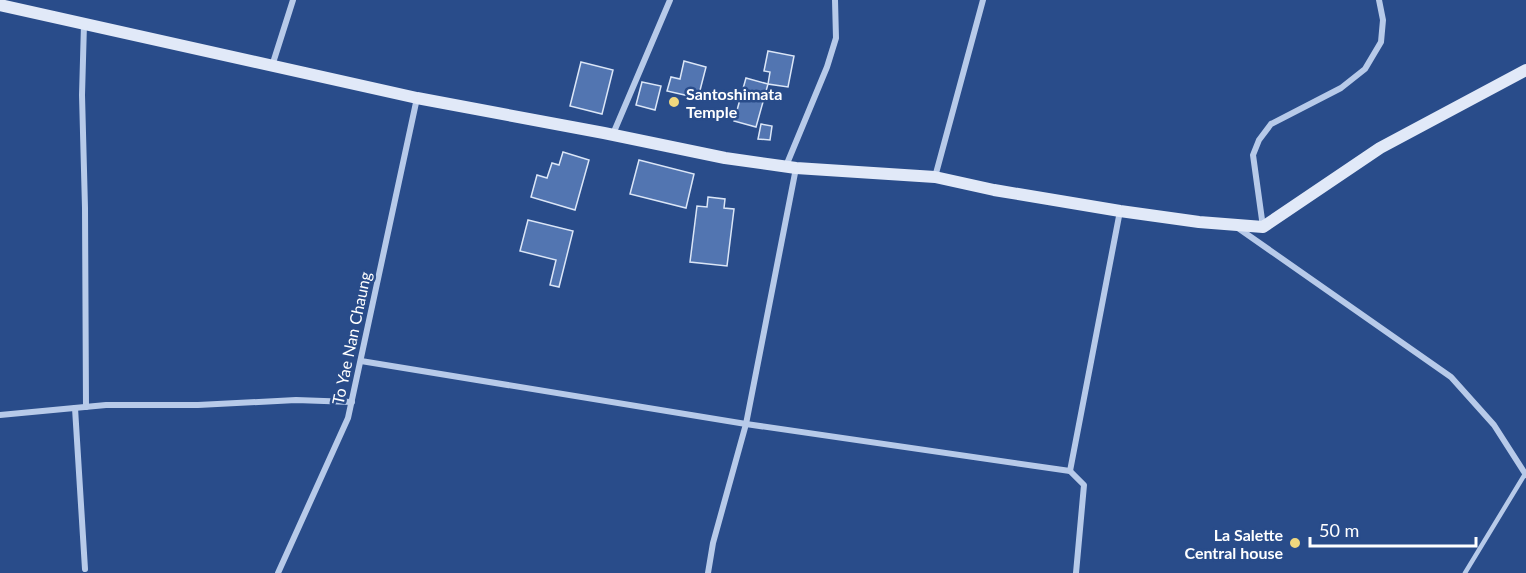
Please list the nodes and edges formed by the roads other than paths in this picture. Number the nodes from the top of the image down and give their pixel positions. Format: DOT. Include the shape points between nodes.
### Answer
graph roads {
  1 [pos="293,0"];
  2 [pos="670,0"];
  3 [pos="834,0"];
  4 [pos="983,0"];
  5 [pos="1379,0"];
  6 [pos="0,5"];
  7 [pos="84,24"];
  8 [pos="272,66"];
  9 [pos="1526,70"];
  10 [pos="417,98"];
  11 [pos="613,135"];
  12 [pos="791,168"];
  13 [pos="935,177"];
  14 [pos="1120,211"];
  15 [pos="1236,226"];
  16 [pos="1263,227"];
  17 [pos="361,361"];
  18 [pos="352,402"];
  19 [pos="86,407"];
  20 [pos="75,408"];
  21 [pos="0,415"];
  22 [pos="746,424"];
  23 [pos="1070,471"];
  24 [pos="1526,475"];
  25 [pos="85,569"];
  26 [pos="278,573"];
  27 [pos="708,573"];
  28 [pos="1076,573"];
  29 [pos="1465,573"];
  1 -- 8 [label="street"];
  2 -- 11 [label="street"];
  3 -- 12 [label="street" via="836,38"];
  4 -- 13 [label="street"];
  5 -- 16 [label="street" via="1382,42 1365,69 1341,88 1271,124 1259,140 1253,155"];
  6 -- 7 [label="street"];
  7 -- 8 [label="street"];
  7 -- 19 [label="street"];
  8 -- 10 [label="street"];
  9 -- 16 [label="street" via="1380,148"];
  10 -- 11 [label="street"];
  10 -- 17 [label="street, To Yae Nan Chaung"];
  11 -- 12 [label="street"];
  12 -- 13 [label="street"];
  12 -- 22 [label="street"];
  13 -- 14 [label="street"];
  14 -- 15 [label="street"];
  14 -- 23 [label="street"];
  15 -- 16 [label="street"];
  15 -- 24 [label="street" via="1451,377 1494,424"];
  17 -- 18 [label="street, To Yae Nan Chaung"];
  17 -- 22 [label="street"];
  18 -- 19 [label="street" via="296,400"];
  18 -- 26 [label="street, To Yae Nan Chaung"];
  19 -- 20 [label="street"];
  20 -- 21 [label="street"];
  20 -- 25 [label="street"];
  22 -- 23 [label="street"];
  22 -- 27 [label="street"];
  23 -- 28 [label="street" via="1084,485"];
  24 -- 29 [label="lane"];
}
